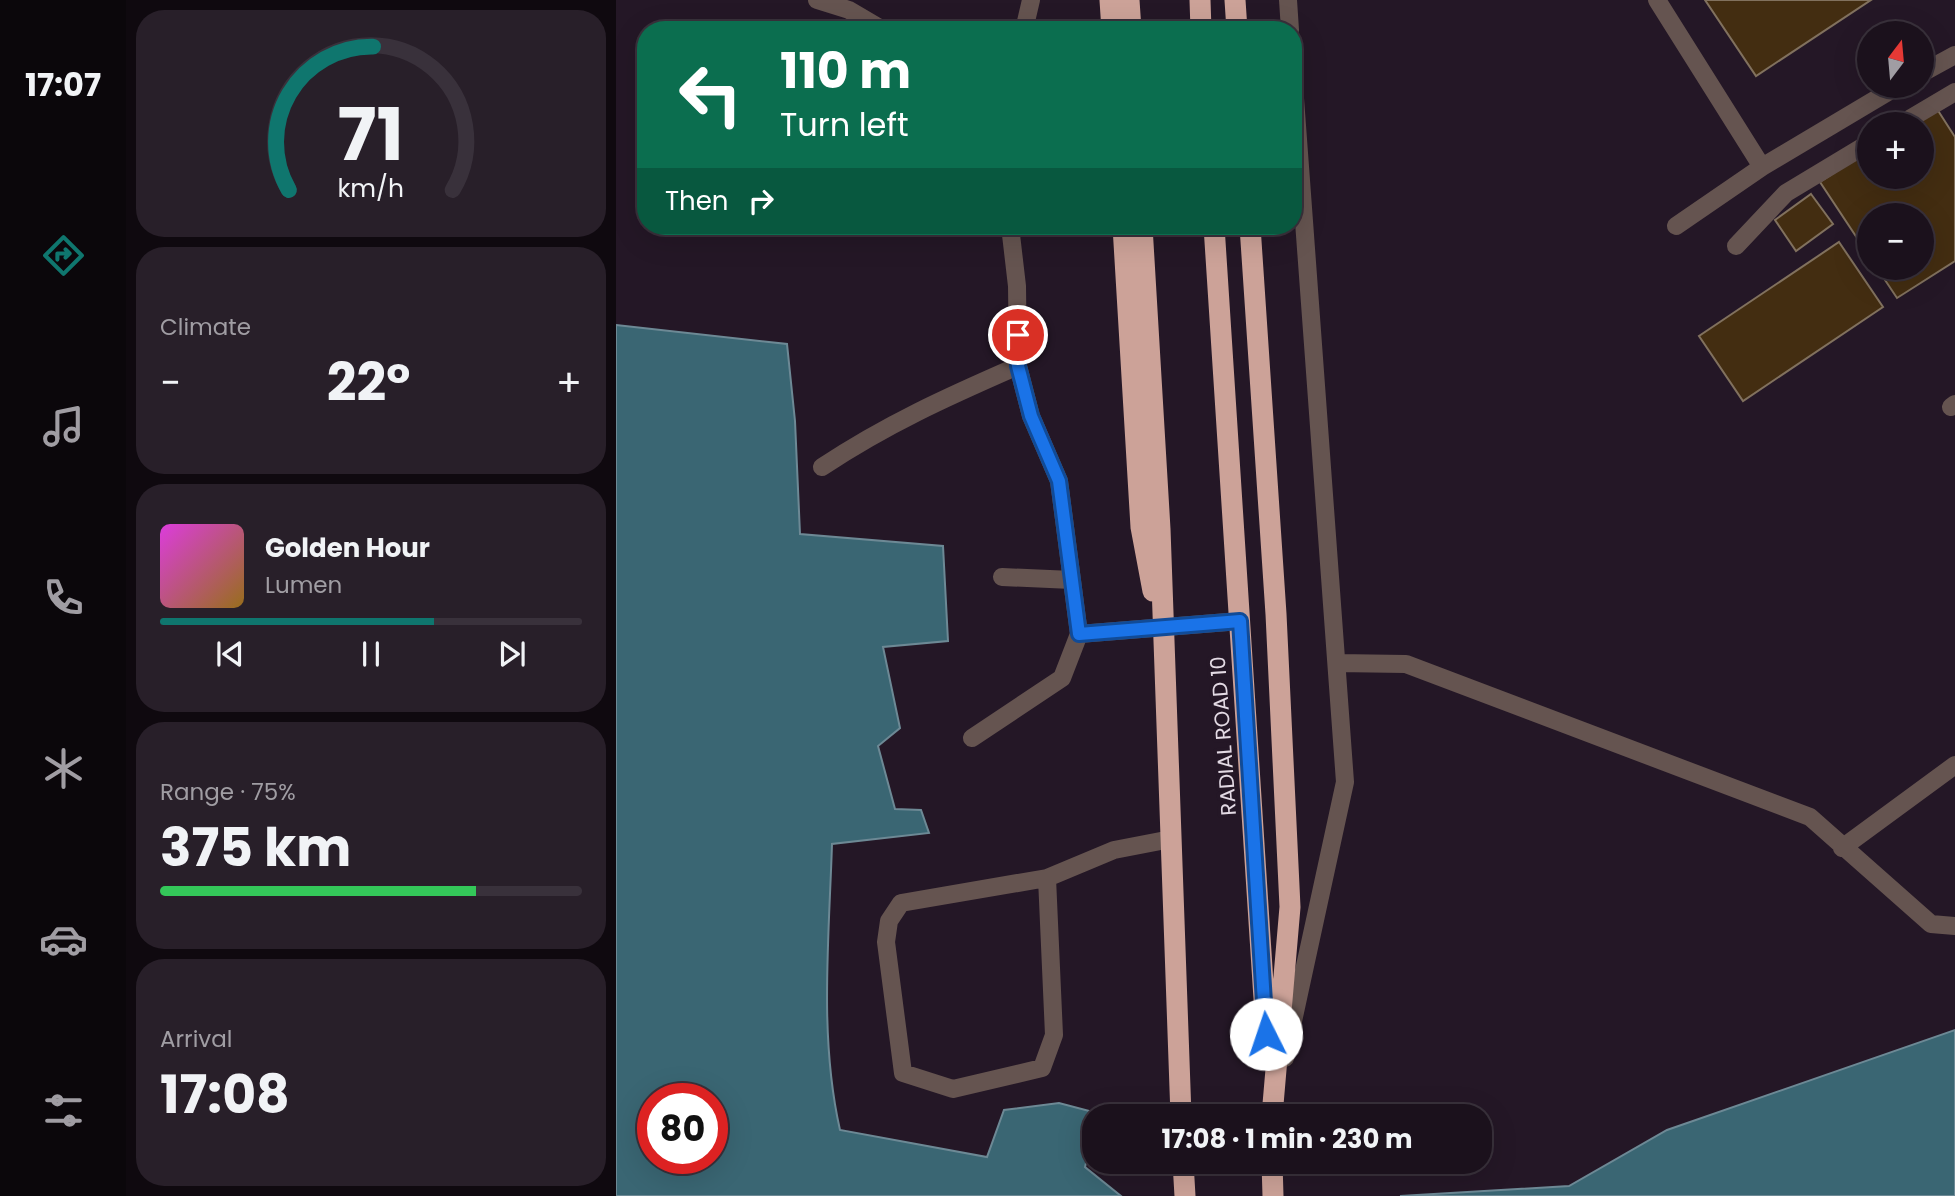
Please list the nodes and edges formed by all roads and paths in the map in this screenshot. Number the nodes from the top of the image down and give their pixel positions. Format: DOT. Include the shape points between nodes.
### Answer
graph roads {
  1 [pos="817,0"];
  2 [pos="1031,0"];
  3 [pos="1110,0"];
  4 [pos="1129,0"];
  5 [pos="1199,0"];
  6 [pos="1234,0"];
  7 [pos="1288,0"];
  8 [pos="1657,0"];
  9 [pos="868,21"];
  10 [pos="1026,21"];
  11 [pos="1111,21"];
  12 [pos="1130,21"];
  13 [pos="1200,21"];
  14 [pos="1236,21"];
  15 [pos="1289,21"];
  16 [pos="1955,55"];
  17 [pos="1934,66"];
  18 [pos="1955,92"];
  19 [pos="1878,98"];
  20 [pos="1921,112"];
  21 [pos="1857,150"];
  22 [pos="1762,167"];
  23 [pos="1302,192"];
  24 [pos="1676,226"];
  25 [pos="1011,235"];
  26 [pos="1124,235"];
  27 [pos="1143,235"];
  28 [pos="1215,235"];
  29 [pos="1251,235"];
  30 [pos="1736,246"];
  31 [pos="1018,366"];
  32 [pos="822,467"];
  33 [pos="1002,577"];
  34 [pos="1072,580"];
  35 [pos="1240,621"];
  36 [pos="1162,627"];
  37 [pos="1079,634"];
  38 [pos="1337,663"];
  39 [pos="972,738"];
  40 [pos="1955,765"];
  41 [pos="1171,839"];
  42 [pos="1842,848"];
  43 [pos="1047,878"];
  44 [pos="1955,926"];
  45 [pos="1181,1104"];
  46 [pos="1271,1104"];
  47 [pos="1273,1104"];
  48 [pos="1275,1104"];
  49 [pos="1183,1174"];
  50 [pos="1272,1174"];
  51 [pos="1184,1193"];
  52 [pos="1273,1193"];
  1 -- 9 [label="street"];
  2 -- 10 [label="street"];
  3 -- 11 [label="highway"];
  4 -- 12 [label="highway"];
  5 -- 13 [label="highway"];
  6 -- 14 [label="highway"];
  7 -- 15 [label="street"];
  8 -- 22 [label="street"];
  16 -- 17 [label="street"];
  18 -- 20 [label="street"];
  19 -- 22 [label="street"];
  21 -- 30 [label="street" via="1786,192"];
  22 -- 24 [label="street"];
  23 -- 38 [label="street"];
  25 -- 31 [label="street"];
  26 -- 36 [label="highway" via="1141,527"];
  27 -- 36 [label="highway"];
  28 -- 35 [label="highway, RADIAL ROAD 10"];
  29 -- 47 [label="highway" via="1290,907"];
  31 -- 32 [label="street" via="908,414"];
  31 -- 34 [label="street" via="1031,416 1059,481"];
  33 -- 34 [label="street"];
  34 -- 37 [label="street"];
  35 -- 36 [label="street"];
  35 -- 46 [label="highway, RADIAL ROAD 10"];
  36 -- 37 [label="street"];
  36 -- 41 [label="highway"];
  37 -- 39 [label="street" via="1062,678"];
  38 -- 42 [label="street" via="1406,664 1810,817"];
  38 -- 48 [label="street" via="1345,782"];
  40 -- 42 [label="street"];
  41 -- 43 [label="street" via="1114,850"];
  41 -- 45 [label="highway"];
  42 -- 44 [label="street" via="1931,924"];
  43 -- 43 [label="street" via="901,903 889,921 886,942 903,1073 953,1089 1042,1068 1054,1035"];
  49 -- 51 [label="highway"];
  50 -- 52 [label="highway"];
}
